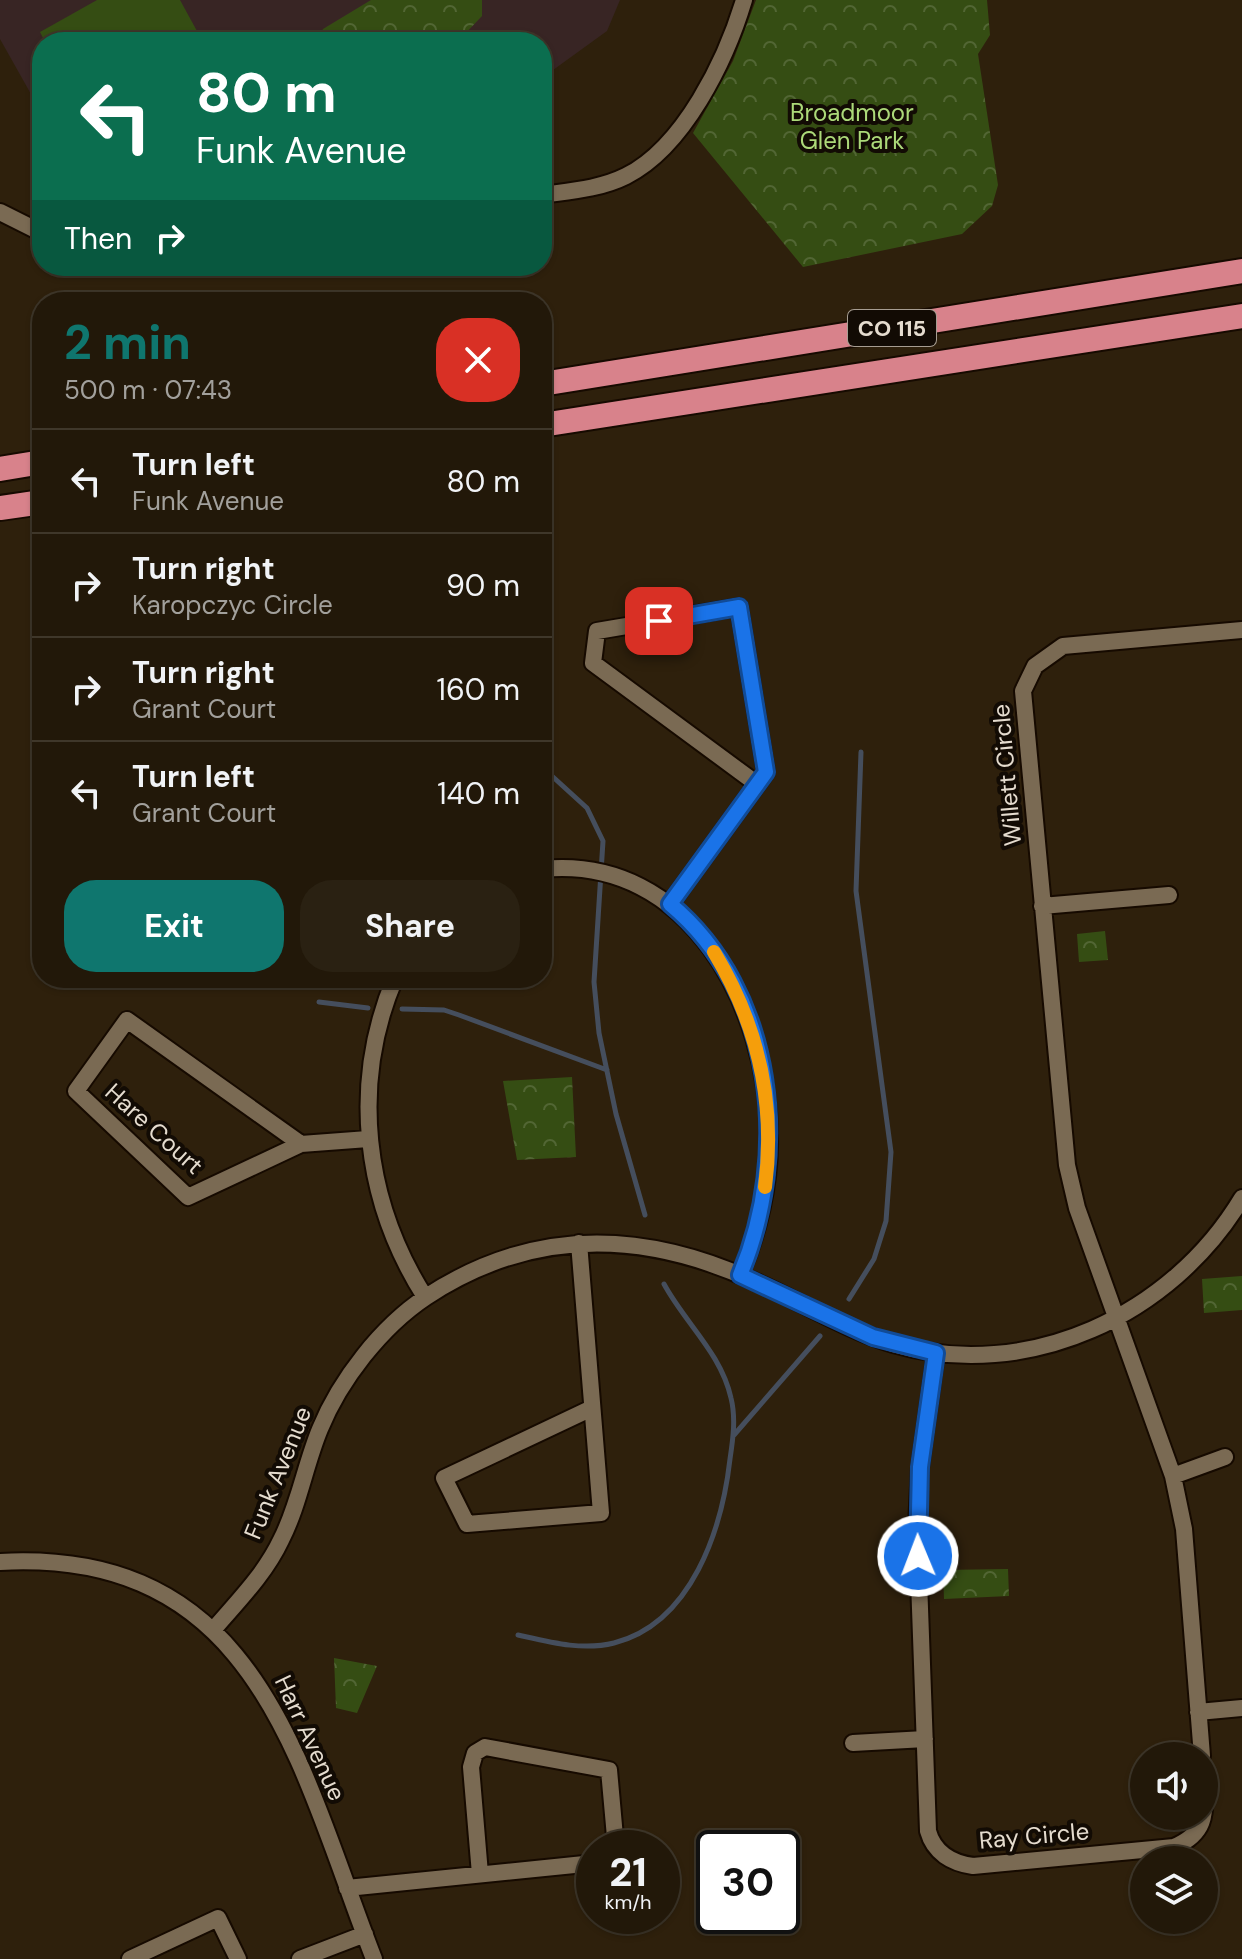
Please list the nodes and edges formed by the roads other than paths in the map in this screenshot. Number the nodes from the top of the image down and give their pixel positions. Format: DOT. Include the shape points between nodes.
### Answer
graph roads {
  1 [pos="744,0"];
  2 [pos="552,193"];
  3 [pos="0,212"];
  4 [pos="32,228"];
  5 [pos="1242,271"];
  6 [pos="1242,316"];
  7 [pos="552,382"];
  8 [pos="552,423"];
  9 [pos="32,464"];
  10 [pos="0,469"];
  11 [pos="32,503"];
  12 [pos="0,508"];
  13 [pos="1242,630"];
  14 [pos="757,784"];
  15 [pos="552,869"];
  16 [pos="1169,895"];
  17 [pos="670,904"];
  18 [pos="1042,906"];
  19 [pos="392,988"];
  20 [pos="368,1139"];
  21 [pos="301,1144"];
  22 [pos="1242,1198"];
  23 [pos="579,1243"];
  24 [pos="740,1275"];
  25 [pos="425,1297"];
  26 [pos="1117,1319"];
  27 [pos="936,1353"];
  28 [pos="592,1408"];
  29 [pos="1225,1457"];
  30 [pos="1173,1476"];
  31 [pos="0,1561"];
  32 [pos="214,1629"];
  33 [pos="1242,1708"];
  34 [pos="1198,1712"];
  35 [pos="925,1739"];
  36 [pos="1201,1742"];
  37 [pos="853,1743"];
  38 [pos="614,1830"];
  39 [pos="1199,1830"];
  40 [pos="576,1865"];
  41 [pos="480,1874"];
  42 [pos="347,1888"];
  43 [pos="365,1934"];
  44 [pos="130,1959"];
  45 [pos="238,1959"];
  46 [pos="300,1959"];
  47 [pos="374,1959"];
  1 -- 2 [label="street" via="724,53 659,154 607,184"];
  3 -- 4 [label="street"];
  5 -- 7 [label="highway, CO 115"];
  6 -- 8 [label="highway, CO 115"];
  9 -- 10 [label="highway"];
  11 -- 12 [label="highway"];
  13 -- 18 [label="street, Willett Circle" via="1063,646 1035,666 1023,691"];
  14 -- 14 [label="street" via="766,772 739,607 597,631 593,663"];
  14 -- 17 [label="street"];
  15 -- 17 [label="street" via="605,874"];
  16 -- 18 [label="street"];
  17 -- 24 [label="street" via="700,933 734,987 763,1075 769,1140 766,1174"];
  18 -- 26 [label="street, Willett Circle" via="1067,1165"];
  19 -- 20 [label="street" via="372,1055"];
  20 -- 21 [label="street, Hare Court"];
  20 -- 25 [label="street" via="389,1226"];
  21 -- 21 [label="street, Hare Court" via="127,1020 76,1091 188,1197"];
  22 -- 26 [label="street, Funk Avenue" via="1194,1262"];
  23 -- 24 [label="street, Funk Avenue" via="666,1249"];
  23 -- 25 [label="street, Funk Avenue" via="506,1259"];
  23 -- 28 [label="street"];
  24 -- 27 [label="street, Funk Avenue" via="873,1337"];
  25 -- 32 [label="street, Funk Avenue" via="363,1359 335,1397 281,1541 264,1570"];
  26 -- 27 [label="street, Funk Avenue" via="1032,1348"];
  26 -- 30 [label="street"];
  27 -- 35 [label="street, Ray Circle" via="918,1498"];
  28 -- 28 [label="street" via="601,1513 467,1524 444,1478"];
  29 -- 30 [label="street"];
  30 -- 34 [label="street" via="1184,1529"];
  31 -- 32 [label="street, Harr Avenue" via="76,1565 120,1577 171,1599"];
  32 -- 42 [label="street, Harr Avenue" via="259,1682 283,1724"];
  33 -- 34 [label="street"];
  34 -- 36 [label="street"];
  35 -- 37 [label="street"];
  35 -- 39 [label="street, Ray Circle" via="930,1838 949,1859 967,1865 1174,1847"];
  38 -- 41 [label="street" via="609,1770 485,1747 475,1753 471,1767"];
  40 -- 41 [label="street"];
  41 -- 42 [label="street"];
  42 -- 43 [label="street, Harr Avenue"];
  43 -- 46 [label="street"];
  43 -- 47 [label="street, Harr Avenue"];
  44 -- 45 [label="street" via="218,1918"];
}
